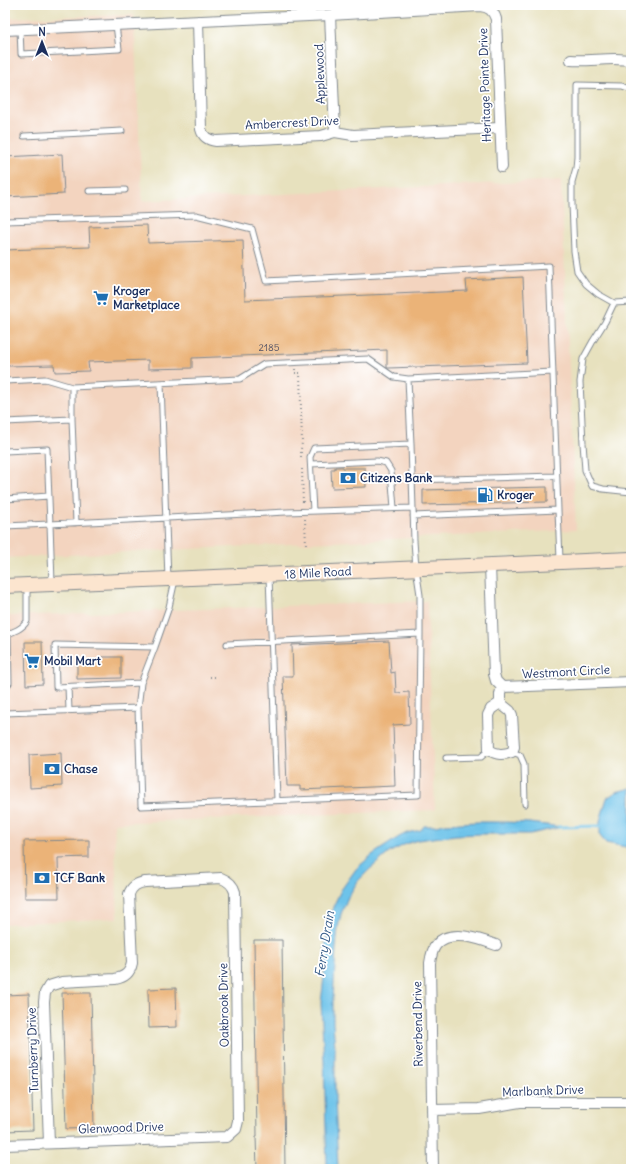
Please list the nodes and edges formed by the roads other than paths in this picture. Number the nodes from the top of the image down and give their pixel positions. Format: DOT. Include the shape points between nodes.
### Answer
graph roads {
  1 [pos="330,15"];
  2 [pos="198,21"];
  3 [pos="116,25"];
  4 [pos="20,29"];
  5 [pos="5,30"];
  6 [pos="571,60"];
  7 [pos="631,61"];
  8 [pos="631,90"];
  9 [pos="500,128"];
  10 [pos="122,131"];
  11 [pos="335,132"];
  12 [pos="24,136"];
  13 [pos="502,167"];
  14 [pos="125,190"];
  15 [pos="89,191"];
  16 [pos="5,221"];
  17 [pos="631,302"];
  18 [pos="614,303"];
  19 [pos="553,372"];
  20 [pos="408,379"];
  21 [pos="5,382"];
  22 [pos="161,383"];
  23 [pos="72,387"];
  24 [pos="72,420"];
  25 [pos="5,422"];
  26 [pos="411,444"];
  27 [pos="5,451"];
  28 [pos="311,464"];
  29 [pos="556,476"];
  30 [pos="412,480"];
  31 [pos="631,492"];
  32 [pos="49,496"];
  33 [pos="5,499"];
  34 [pos="394,508"];
  35 [pos="413,508"];
  36 [pos="558,510"];
  37 [pos="313,511"];
  38 [pos="413,516"];
  39 [pos="165,518"];
  40 [pos="76,523"];
  41 [pos="50,524"];
  42 [pos="5,526"];
  43 [pos="631,558"];
  44 [pos="560,562"];
  45 [pos="490,565"];
  46 [pos="416,568"];
  47 [pos="269,575"];
  48 [pos="172,580"];
  49 [pos="52,584"];
  50 [pos="27,585"];
  51 [pos="5,586"];
  52 [pos="6,634"];
  53 [pos="420,634"];
  54 [pos="272,642"];
  55 [pos="227,644"];
  56 [pos="155,647"];
  57 [pos="631,682"];
  58 [pos="141,683"];
  59 [pos="68,686"];
  60 [pos="502,687"];
  61 [pos="5,688"];
  62 [pos="500,703"];
  63 [pos="138,708"];
  64 [pos="69,710"];
  65 [pos="5,713"];
  66 [pos="489,750"];
  67 [pos="512,752"];
  68 [pos="446,758"];
  69 [pos="277,800"];
  70 [pos="525,804"];
  71 [pos="230,883"];
  72 [pos="496,945"];
  73 [pos="631,1102"];
  74 [pos="432,1110"];
  75 [pos="236,1129"];
  76 [pos="49,1144"];
  77 [pos="5,1145"];
  78 [pos="433,1169"];
  1 -- 2 [label="street, Heritage Pointe Drive"];
  1 -- 9 [label="street, Heritage Pointe Drive" via="480,6 491,10 496,19"];
  1 -- 11 [label="street, Applewood"];
  2 -- 3 [label="street, Heritage Pointe Drive"];
  2 -- 11 [label="street, Ambercrest Drive" via="201,129 205,138 216,141 320,136"];
  3 -- 4 [label="street, Heritage Pointe Drive"];
  3 -- 4 [label="lane" via="119,49 28,54 21,54"];
  4 -- 5 [label="street, Heritage Pointe Drive"];
  6 -- 7 [label="street"];
  8 -- 18 [label="lane" via="622,86 577,85 577,157 572,182 577,272 586,284"];
  9 -- 11 [label="street, Ambercrest Drive" via="353,134"];
  9 -- 13 [label="street, Heritage Pointe Drive"];
  10 -- 12 [label="lane"];
  14 -- 15 [label="lane"];
  16 -- 19 [label="lane" via="196,215 252,229 266,281 549,266"];
  17 -- 18 [label="lane"];
  18 -- 31 [label="lane" via="583,360 580,382 584,450 586,470 592,486"];
  19 -- 20 [label="lane"];
  19 -- 29 [label="lane"];
  20 -- 22 [label="lane" via="394,377 368,359 264,364 240,379"];
  20 -- 26 [label="lane"];
  21 -- 23 [label="lane" via="45,379"];
  22 -- 23 [label="lane"];
  22 -- 39 [label="lane"];
  23 -- 24 [label="lane"];
  24 -- 25 [label="lane"];
  24 -- 40 [label="lane"];
  26 -- 28 [label="lane" via="314,448 310,457"];
  26 -- 30 [label="lane"];
  27 -- 32 [label="lane" via="47,449"];
  28 -- 34 [label="lane" via="376,461 386,463 391,471"];
  28 -- 37 [label="lane"];
  29 -- 30 [label="lane"];
  29 -- 36 [label="lane"];
  30 -- 35 [label="lane"];
  32 -- 33 [label="lane"];
  32 -- 41 [label="lane"];
  34 -- 35 [label="lane"];
  34 -- 37 [label="lane"];
  35 -- 38 [label="lane"];
  36 -- 38 [label="lane"];
  36 -- 44 [label="lane"];
  37 -- 39 [label="lane"];
  38 -- 46 [label="lane"];
  39 -- 40 [label="lane"];
  39 -- 48 [label="lane"];
  40 -- 41 [label="lane"];
  41 -- 42 [label="lane"];
  41 -- 49 [label="lane"];
  43 -- 44 [label="main road, 18 Mile Road"];
  44 -- 45 [label="main road, 18 Mile Road"];
  45 -- 46 [label="main road, 18 Mile Road"];
  45 -- 60 [label="street" via="494,674"];
  46 -- 47 [label="main road, 18 Mile Road"];
  46 -- 53 [label="lane" via="420,595"];
  47 -- 48 [label="main road, 18 Mile Road"];
  47 -- 54 [label="lane"];
  48 -- 49 [label="main road, 18 Mile Road"];
  48 -- 56 [label="lane" via="169,607"];
  49 -- 50 [label="main road, 18 Mile Road"];
  50 -- 51 [label="main road, 18 Mile Road"];
  50 -- 52 [label="lane" via="27,621 25,625"];
  52 -- 61 [label="lane" via="9,683"];
  53 -- 54 [label="lane"];
  53 -- 69 [label="lane" via="418,794"];
  54 -- 55 [label="lane"];
  54 -- 69 [label="lane"];
  56 -- 58 [label="lane"];
  56 -- 59 [label="lane" via="55,645 56,686"];
  57 -- 60 [label="street, Westmont Circle"];
  58 -- 59 [label="lane"];
  58 -- 63 [label="lane"];
  59 -- 64 [label="lane"];
  60 -- 62 [label="street"];
  62 -- 66 [label="street" via="491,709 488,715"];
  62 -- 67 [label="street" via="510,710 512,715"];
  63 -- 64 [label="lane"];
  63 -- 69 [label="lane" via="141,806"];
  64 -- 65 [label="lane"];
  66 -- 67 [label="street" via="499,755"];
  66 -- 68 [label="lane" via="481,757"];
  67 -- 70 [label="lane" via="520,755 524,764"];
  71 -- 75 [label="street, Oakbrook Drive" via="235,892 238,1121"];
  71 -- 76 [label="street, Turnberry Drive" via="221,878 145,882 135,885 129,894 132,963 126,975 122,978 62,982 49,986 44,1002"];
  72 -- 74 [label="street, Riverbend Drive" via="467,936 453,936 443,939 433,950 430,963"];
  73 -- 74 [label="street, Marlbank Drive" via="520,1102 474,1109"];
  74 -- 78 [label="street, Riverbend Drive"];
  75 -- 76 [label="street, Glenwood Drive" via="227,1137"];
  76 -- 77 [label="street, Glenwood Drive"];
}
